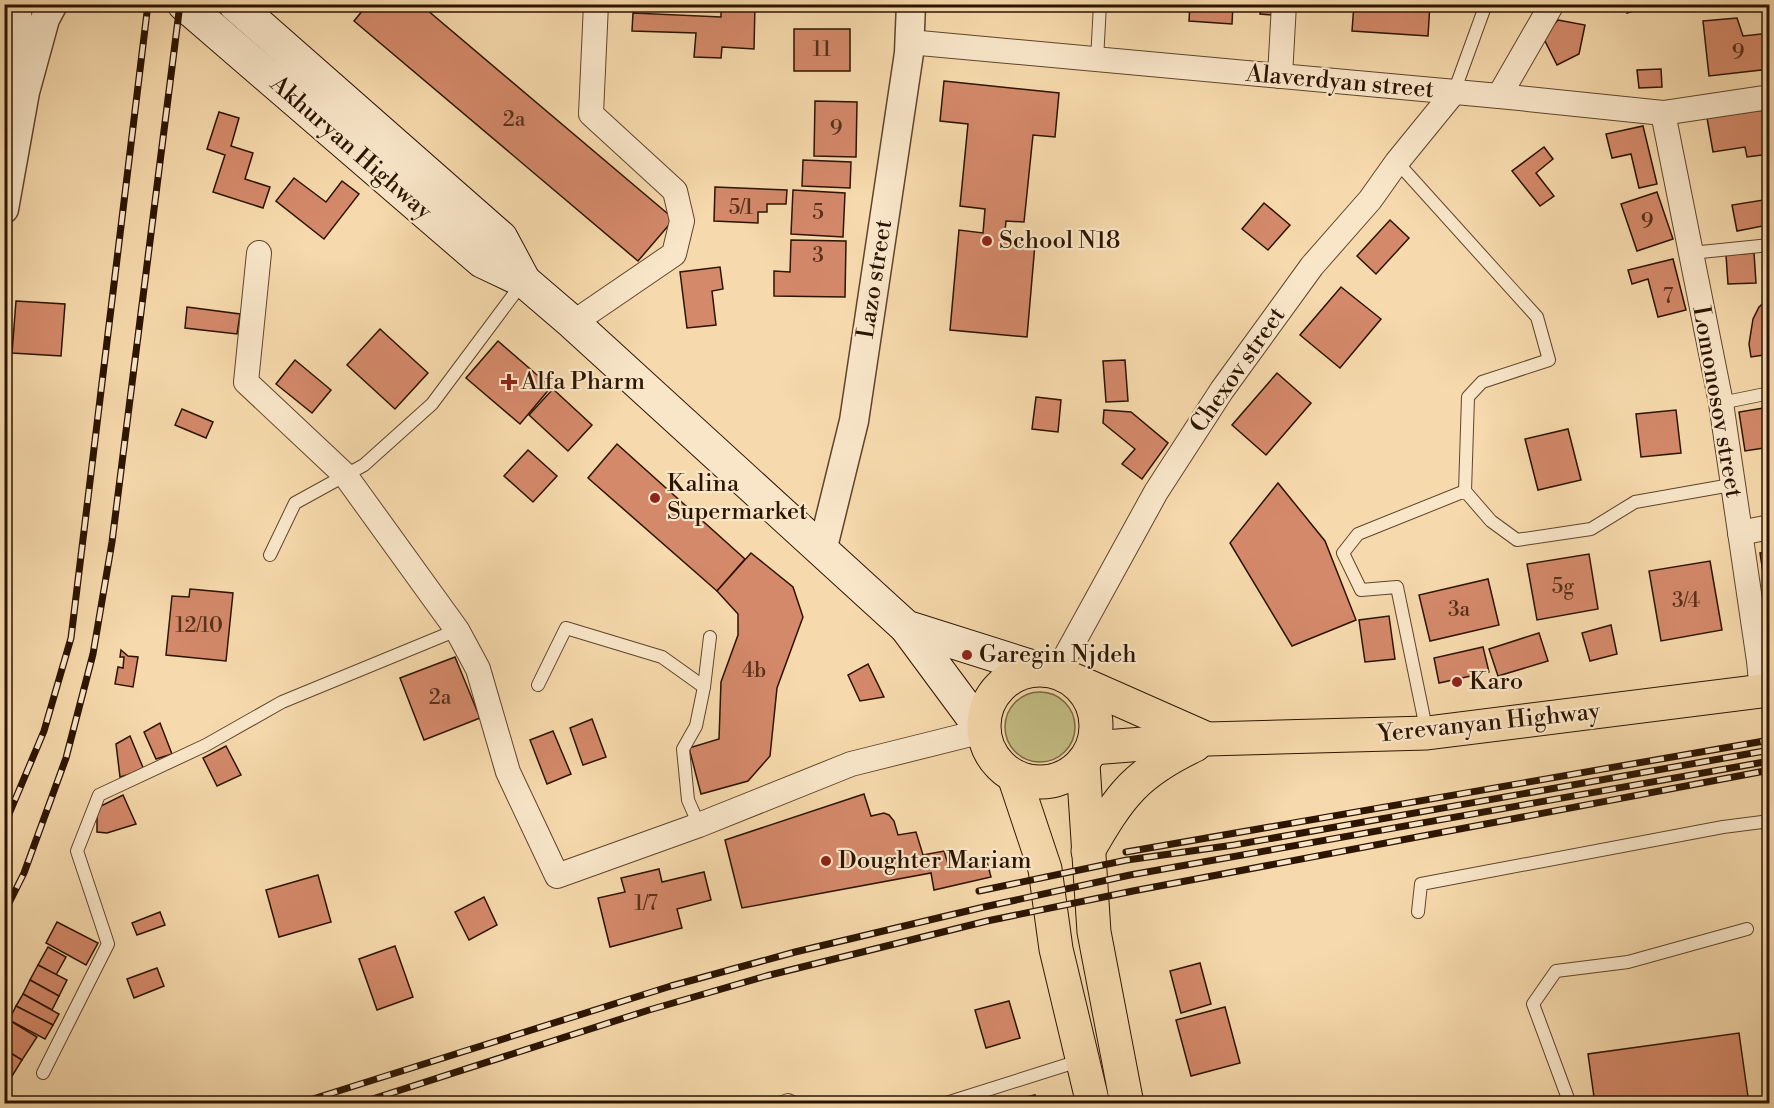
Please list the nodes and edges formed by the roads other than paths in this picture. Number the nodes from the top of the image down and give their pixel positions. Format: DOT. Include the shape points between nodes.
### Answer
graph roads {
  1 [pos="15,4"];
  2 [pos="54,4"];
  3 [pos="184,4"];
  4 [pos="235,4"];
  5 [pos="596,4"];
  6 [pos="911,4"];
  7 [pos="1100,4"];
  8 [pos="1284,4"];
  9 [pos="1485,4"];
  10 [pos="1552,4"];
  11 [pos="909,42"];
  12 [pos="1097,60"];
  13 [pos="1280,76"];
  14 [pos="1454,92"];
  15 [pos="1499,96"];
  16 [pos="1770,97"];
  17 [pos="17,108"];
  18 [pos="1663,113"];
  19 [pos="1397,162"];
  20 [pos="4,209"];
  21 [pos="1770,245"];
  22 [pos="259,253"];
  23 [pos="1690,253"];
  24 [pos="524,281"];
  25 [pos="573,323"];
  26 [pos="1770,393"];
  27 [pos="1721,403"];
  28 [pos="345,475"];
  29 [pos="1731,485"];
  30 [pos="1465,491"];
  31 [pos="1770,527"];
  32 [pos="1740,532"];
  33 [pos="822,551"];
  34 [pos="270,555"];
  35 [pos="906,627"];
  36 [pos="457,630"];
  37 [pos="710,637"];
  38 [pos="1057,674"];
  39 [pos="1765,676"];
  40 [pos="538,685"];
  41 [pos="704,687"];
  42 [pos="983,731"];
  43 [pos="1427,733"];
  44 [pos="1208,739"];
  45 [pos="1088,756"];
  46 [pos="1014,776"];
  47 [pos="1770,821"];
  48 [pos="699,825"];
  49 [pos="1088,850"];
  50 [pos="1418,912"];
  51 [pos="1747,929"];
  52 [pos="1083,1059"];
  53 [pos="43,1072"];
  54 [pos="777,1104"];
  55 [pos="797,1104"];
  56 [pos="943,1104"];
  57 [pos="1093,1104"];
  58 [pos="1127,1104"];
  59 [pos="1570,1104"];
  1 -- 17 [label="street"];
  2 -- 17 [label="street" via="45,19"];
  3 -- 24 [label="main road, Akhuryan Highway" via="482,261"];
  4 -- 24 [label="main road, Akhuryan Highway" via="501,238"];
  5 -- 25 [label="street" via="591,114 675,191 682,222 674,254"];
  6 -- 11 [label="street, Lazo street"];
  7 -- 12 [label="lane"];
  8 -- 13 [label="street"];
  9 -- 14 [label="lane"];
  10 -- 15 [label="street"];
  11 -- 12 [label="street, Alaverdyan street"];
  11 -- 33 [label="street, Lazo street" via="854,421"];
  12 -- 13 [label="street, Alaverdyan street"];
  13 -- 14 [label="street, Alaverdyan street"];
  14 -- 15 [label="street, Alaverdyan street"];
  14 -- 19 [label="street, Chexov street"];
  15 -- 18 [label="street, Alaverdyan street"];
  16 -- 18 [label="street, Alaverdyan street"];
  17 -- 20 [label="street"];
  18 -- 23 [label="street, Lomonosov street"];
  19 -- 30 [label="lane" via="1537,317 1549,360 1482,382 1468,397"];
  19 -- 38 [label="street, Chexov street" via="1370,200 1312,266 1222,390 1156,492"];
  21 -- 23 [label="lane"];
  22 -- 28 [label="street" via="246,382"];
  23 -- 27 [label="street, Lomonosov street"];
  24 -- 25 [label="main road, Akhuryan Highway"];
  24 -- 28 [label="lane" via="432,404 364,465"];
  25 -- 33 [label="main road, Akhuryan Highway"];
  26 -- 27 [label="lane"];
  27 -- 29 [label="street, Lomonosov street"];
  28 -- 34 [label="lane" via="295,503"];
  28 -- 36 [label="street"];
  29 -- 30 [label="lane" via="1635,502 1591,529 1517,540 1491,521"];
  29 -- 32 [label="street, Lomonosov street"];
  30 -- 43 [label="lane" via="1358,534 1343,553 1361,590 1396,587"];
  31 -- 32 [label="street"];
  32 -- 39 [label="street, Lomonosov street"];
  33 -- 35 [label="main road, Akhuryan Highway"];
  35 -- 38 [label="main road, Akhuryan Highway"];
  35 -- 42 [label="main road"];
  36 -- 48 [label="street" via="478,669 508,772 557,876"];
  36 -- 53 [label="lane" via="282,702 206,745 99,795 77,851 108,944"];
  37 -- 41 [label="lane"];
  38 -- 42 [label="highway" via="1021,672 1004,681 984,712"];
  38 -- 44 [label="highway, Yerevanyan Highway"];
  38 -- 45 [label="highway" via="1086,694 1095,711 1097,729"];
  39 -- 43 [label="highway, Yerevanyan Highway"];
  40 -- 41 [label="lane" via="566,628 662,657"];
  41 -- 48 [label="lane" via="696,726 683,749 688,800"];
  42 -- 46 [label="highway" via="988,749 999,765"];
  42 -- 48 [label="street" via="851,764"];
  43 -- 44 [label="highway, Yerevanyan Highway"];
  44 -- 45 [label="highway, Yerevanyan Highway"];
  44 -- 49 [label="highway" via="1170,756 1127,790"];
  45 -- 46 [label="highway" via="1068,775 1050,781 1031,782"];
  45 -- 49 [label="highway"];
  46 -- 52 [label="highway" via="1045,869 1056,949"];
  47 -- 50 [label="lane" via="1421,884"];
  49 -- 58 [label="highway" via="1094,932"];
  51 -- 59 [label="lane" via="1628,962 1556,970 1533,1004"];
  52 -- 56 [label="lane"];
  52 -- 57 [label="highway"];
  54 -- 55 [label="lane" via="789,1100"];
}
